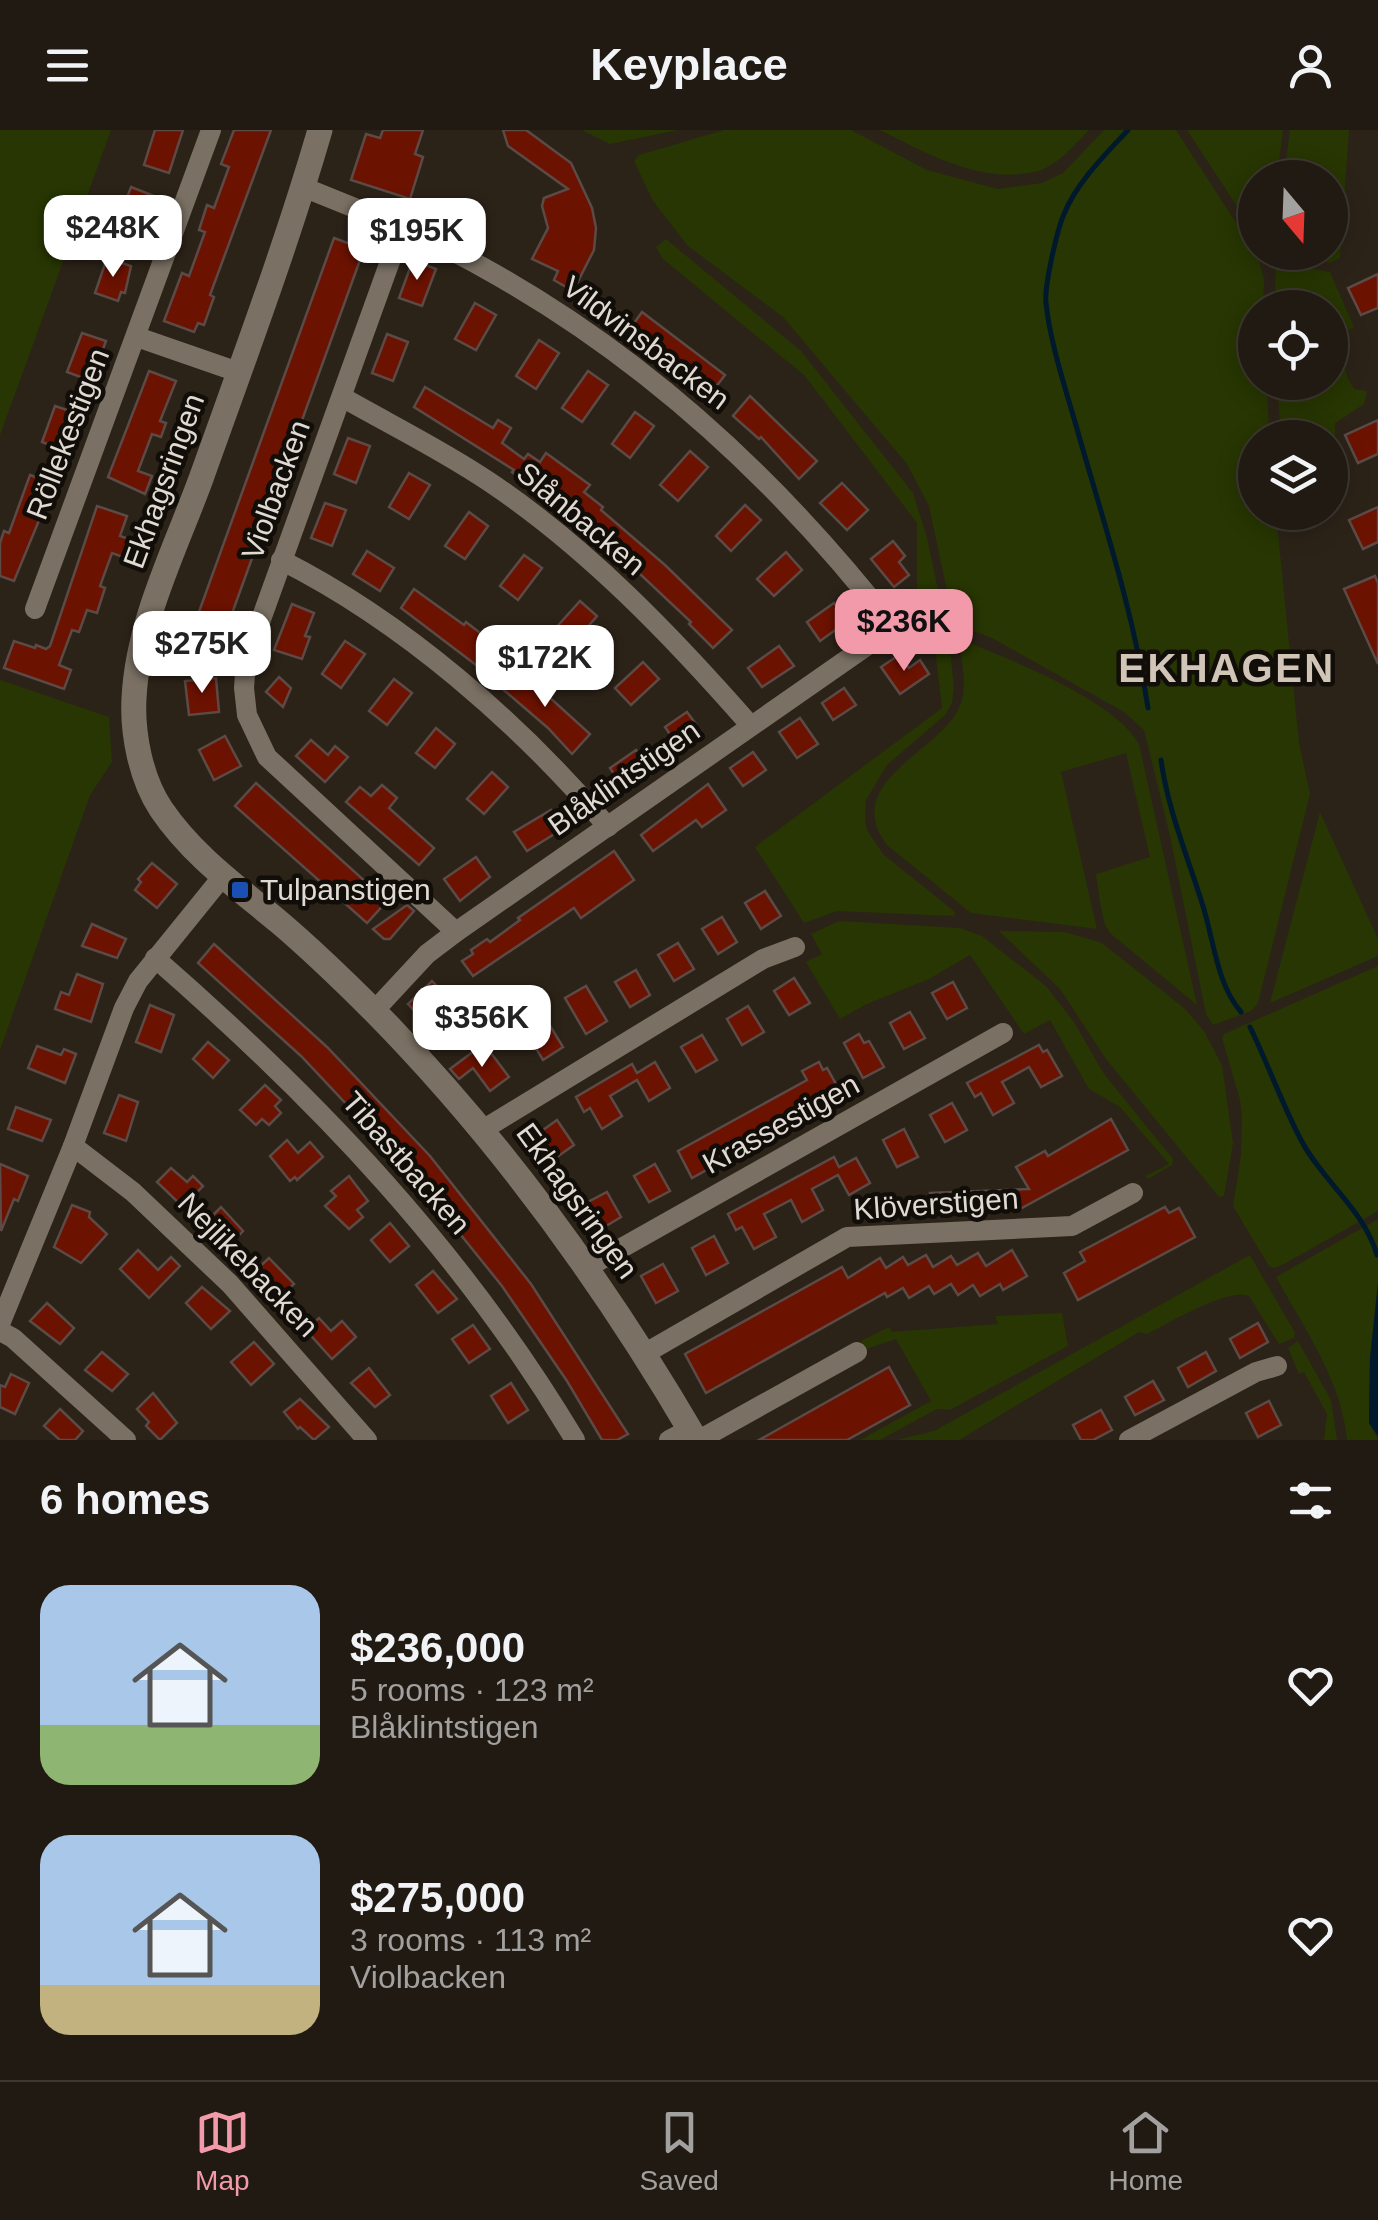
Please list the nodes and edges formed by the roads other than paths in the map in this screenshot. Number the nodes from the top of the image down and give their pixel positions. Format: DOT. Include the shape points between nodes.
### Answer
graph roads {
  1 [pos="211,130"];
  2 [pos="320,130"];
  3 [pos="303,187"];
  4 [pos="402,228"];
  5 [pos="137,337"];
  6 [pos="238,372"];
  7 [pos="342,398"];
  8 [pos="282,560"];
  9 [pos="921,608"];
  10 [pos="34,609"];
  11 [pos="893,627"];
  12 [pos="751,726"];
  13 [pos="608,826"];
  14 [pos="222,876"];
  15 [pos="456,932"];
  16 [pos="795,946"];
  17 [pos="155,958"];
  18 [pos="374,1011"];
  19 [pos="1004,1032"];
  20 [pos="484,1129"];
  21 [pos="73,1146"];
  22 [pos="1132,1193"];
  23 [pos="588,1267"];
  24 [pos="0,1327"];
  25 [pos="857,1352"];
  26 [pos="644,1354"];
  27 [pos="1277,1366"];
  28 [pos="688,1437"];
  29 [pos="126,1440"];
  30 [pos="367,1440"];
  31 [pos="575,1440"];
  32 [pos="1129,1440"];
  1 -- 5 [label="street, Röllekestigen"];
  2 -- 3 [label="street, Ekhagsringen"];
  3 -- 4 [label="street, Vildvinsbacken"];
  3 -- 6 [label="street, Ekhagsringen"];
  4 -- 7 [label="street, Violbacken"];
  4 -- 11 [label="street, Vildvinsbacken" via="544,303 705,423 807,524"];
  5 -- 6 [label="street, Röllekestigen"];
  5 -- 10 [label="street, Röllekestigen"];
  6 -- 14 [label="street, Ekhagsringen" via="150,613 134,697 135,738 159,806"];
  7 -- 8 [label="street, Violbacken"];
  7 -- 12 [label="street, Slånbacken" via="489,482 601,570"];
  8 -- 13 [label="street" via="448,671"];
  8 -- 15 [label="street, Violbacken" via="246,661 247,715 256,738 284,776"];
  9 -- 11 [label="street, Blåklintstigen"];
  11 -- 12 [label="street, Blåklintstigen"];
  12 -- 13 [label="street, Blåklintstigen"];
  13 -- 15 [label="street, Blåklintstigen"];
  14 -- 17 [label="street"];
  14 -- 18 [label="street, Ekhagsringen"];
  15 -- 18 [label="street, Blåklintstigen"];
  16 -- 20 [label="street" via="762,958"];
  17 -- 21 [label="street" via="124,1008"];
  17 -- 31 [label="street, Tibastbacken" via="264,1053 400,1198 512,1341"];
  18 -- 20 [label="street, Ekhagsringen"];
  19 -- 23 [label="street, Krassestigen"];
  20 -- 23 [label="street, Ekhagsringen"];
  21 -- 24 [label="street"];
  21 -- 30 [label="street, Nejlikebacken" via="230,1284"];
  22 -- 26 [label="street, Klöverstigen" via="1072,1226 847,1238"];
  23 -- 26 [label="street, Ekhagsringen"];
  24 -- 29 [label="street"];
  25 -- 28 [label="street"];
  26 -- 28 [label="street, Ekhagsringen"];
  27 -- 32 [label="street"];
}
